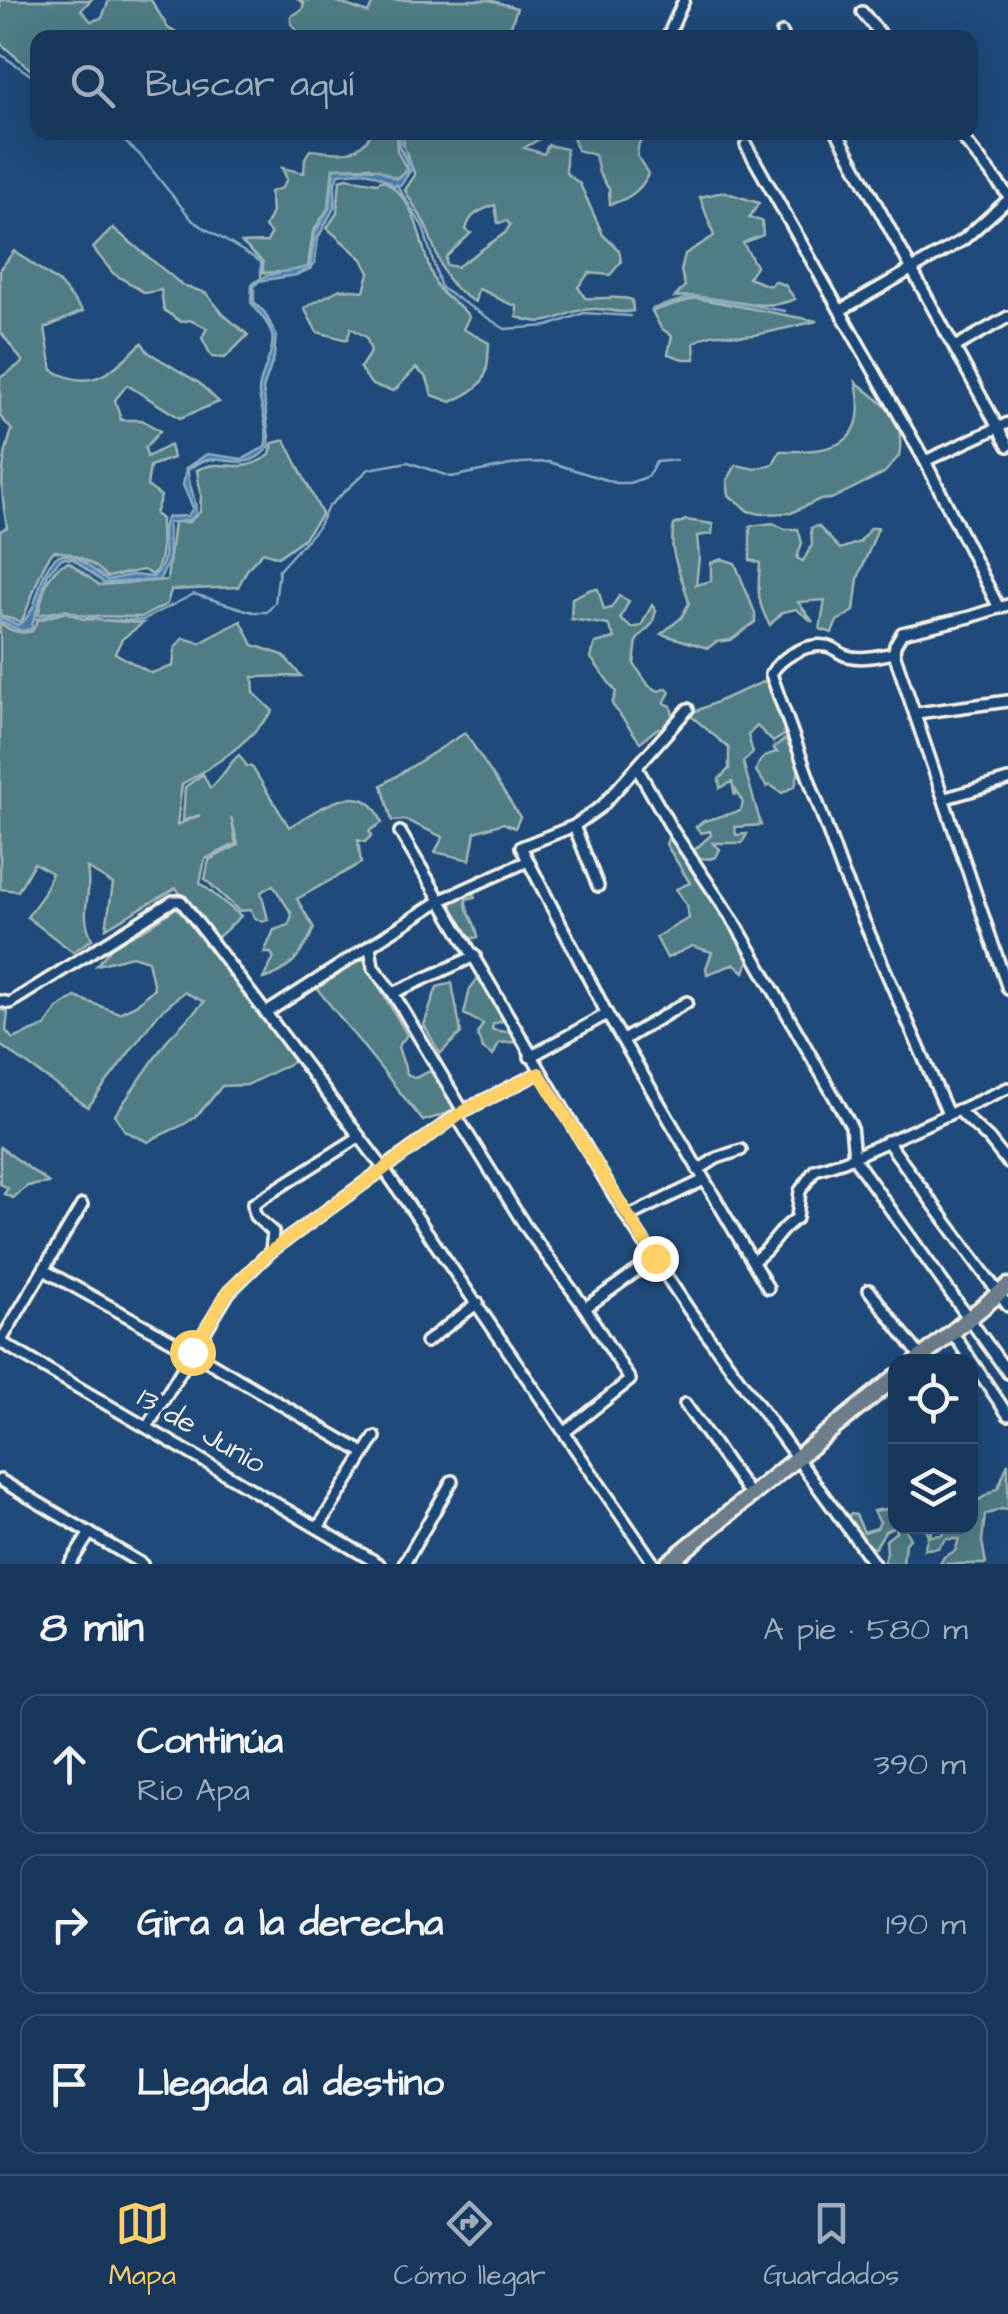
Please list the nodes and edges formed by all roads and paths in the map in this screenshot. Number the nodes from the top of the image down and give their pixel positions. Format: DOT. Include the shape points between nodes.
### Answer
graph roads {
  1 [pos="684,0"];
  2 [pos="862,12"];
  3 [pos="671,30"];
  4 [pos="877,30"];
  5 [pos="841,140"];
  6 [pos="964,140"];
  7 [pos="746,145"];
  8 [pos="1008,198"];
  9 [pos="912,270"];
  10 [pos="842,310"];
  11 [pos="1008,317"];
  12 [pos="955,346"];
  13 [pos="1008,422"];
  14 [pos="998,429"];
  15 [pos="1008,446"];
  16 [pos="925,461"];
  17 [pos="1004,606"];
  18 [pos="894,653"];
  19 [pos="1008,701"];
  20 [pos="688,709"];
  21 [pos="917,714"];
  22 [pos="637,768"];
  23 [pos="1008,780"];
  24 [pos="946,798"];
  25 [pos="574,826"];
  26 [pos="400,832"];
  27 [pos="528,860"];
  28 [pos="598,886"];
  29 [pos="441,900"];
  30 [pos="370,946"];
  31 [pos="475,956"];
  32 [pos="1005,970"];
  33 [pos="1008,989"];
  34 [pos="392,993"];
  35 [pos="0,1000"];
  36 [pos="687,1002"];
  37 [pos="266,1014"];
  38 [pos="607,1014"];
  39 [pos="623,1040"];
  40 [pos="530,1057"];
  41 [pos="539,1073"];
  42 [pos="1008,1088"];
  43 [pos="953,1112"];
  44 [pos="460,1114"];
  45 [pos="360,1137"];
  46 [pos="887,1142"];
  47 [pos="740,1150"];
  48 [pos="854,1156"];
  49 [pos="1008,1163"];
  50 [pos="384,1169"];
  51 [pos="701,1175"];
  52 [pos="82,1205"];
  53 [pos="627,1217"];
  54 [pos="271,1251"];
  55 [pos="655,1258"];
  56 [pos="752,1262"];
  57 [pos="44,1270"];
  58 [pos="768,1288"];
  59 [pos="869,1290"];
  60 [pos="1005,1295"];
  61 [pos="478,1303"];
  62 [pos="585,1308"];
  63 [pos="970,1318"];
  64 [pos="952,1332"];
  65 [pos="2,1339"];
  66 [pos="426,1342"];
  67 [pos="192,1352"];
  68 [pos="914,1354"];
  69 [pos="924,1354"];
  70 [pos="1008,1373"];
  71 [pos="888,1384"];
  72 [pos="686,1404"];
  73 [pos="1008,1415"];
  74 [pos="147,1427"];
  75 [pos="566,1431"];
  76 [pos="374,1436"];
  77 [pos="364,1454"];
  78 [pos="796,1460"];
  79 [pos="0,1480"];
  80 [pos="452,1481"];
  81 [pos="752,1496"];
  82 [pos="318,1528"];
  83 [pos="90,1533"];
  84 [pos="70,1564"];
  85 [pos="142,1564"];
  86 [pos="379,1564"];
  87 [pos="404,1564"];
  88 [pos="654,1564"];
  89 [pos="667,1564"];
  90 [pos="874,1564"];
  1 -- 3 [label="street"];
  2 -- 4 [label="street"];
  5 -- 9 [label="street"];
  6 -- 8 [label="street"];
  7 -- 10 [label="street"];
  8 -- 9 [label="street" via="963,240"];
  9 -- 10 [label="street"];
  9 -- 12 [label="street"];
  10 -- 16 [label="street"];
  11 -- 12 [label="street"];
  12 -- 14 [label="street"];
  13 -- 14 [label="street"];
  14 -- 15 [label="street"];
  14 -- 16 [label="street"];
  16 -- 17 [label="street"];
  17 -- 18 [label="street" via="902,632"];
  18 -- 21 [label="street"];
  18 -- 43 [label="street" via="845,656 821,645 781,659 771,674 843,873"];
  19 -- 21 [label="street"];
  20 -- 22 [label="street"];
  21 -- 24 [label="street"];
  22 -- 25 [label="street"];
  22 -- 48 [label="street" via="851,1126"];
  23 -- 24 [label="street"];
  24 -- 32 [label="street"];
  25 -- 27 [label="street" via="521,848"];
  25 -- 28 [label="street"];
  26 -- 29 [label="street"];
  27 -- 29 [label="street"];
  27 -- 38 [label="street"];
  29 -- 30 [label="street"];
  29 -- 31 [label="street"];
  30 -- 34 [label="street" via="373,966"];
  30 -- 37 [label="street"];
  31 -- 34 [label="street"];
  31 -- 40 [label="street"];
  32 -- 33 [label="street"];
  34 -- 44 [label="street"];
  35 -- 37 [label="street" via="10,1003 177,900"];
  36 -- 39 [label="street"];
  37 -- 45 [label="street"];
  38 -- 39 [label="street"];
  38 -- 40 [label="street"];
  39 -- 51 [label="street"];
  40 -- 41 [label="street"];
  41 -- 44 [label="street"];
  41 -- 53 [label="street"];
  42 -- 43 [label="street"];
  43 -- 46 [label="street"];
  43 -- 49 [label="street"];
  44 -- 50 [label="street"];
  44 -- 62 [label="street" via="524,1226"];
  45 -- 50 [label="street"];
  45 -- 54 [label="street" via="253,1204 255,1216 273,1232"];
  46 -- 48 [label="street"];
  46 -- 60 [label="street"];
  47 -- 51 [label="street" via="717,1158"];
  48 -- 56 [label="street" via="815,1170 800,1191 797,1218"];
  48 -- 63 [label="street"];
  50 -- 54 [label="street"];
  50 -- 61 [label="street"];
  51 -- 53 [label="street"];
  51 -- 56 [label="street"];
  52 -- 57 [label="street"];
  53 -- 55 [label="street"];
  54 -- 67 [label="street" via="228,1292"];
  55 -- 62 [label="street"];
  55 -- 78 [label="street"];
  56 -- 58 [label="street"];
  57 -- 65 [label="street"];
  57 -- 67 [label="street"];
  59 -- 68 [label="street"];
  60 -- 63 [label="main road"];
  61 -- 66 [label="street"];
  61 -- 75 [label="street"];
  62 -- 75 [label="street" via="630,1380"];
  63 -- 64 [label="main road"];
  63 -- 70 [label="street"];
  64 -- 69 [label="main road"];
  64 -- 73 [label="street"];
  65 -- 74 [label="street, 13 de Junio"];
  67 -- 74 [label="street"];
  67 -- 77 [label="street"];
  71 -- 78 [label="main road"];
  72 -- 81 [label="street"];
  74 -- 82 [label="street, 13 de Junio"];
  75 -- 88 [label="street"];
  76 -- 77 [label="street"];
  77 -- 82 [label="street"];
  78 -- 81 [label="main road"];
  78 -- 90 [label="street"];
  79 -- 83 [label="street"];
  80 -- 87 [label="street"];
  81 -- 89 [label="main road"];
  82 -- 86 [label="street, 13 de Junio"];
  83 -- 84 [label="street"];
  83 -- 85 [label="street"];
}
